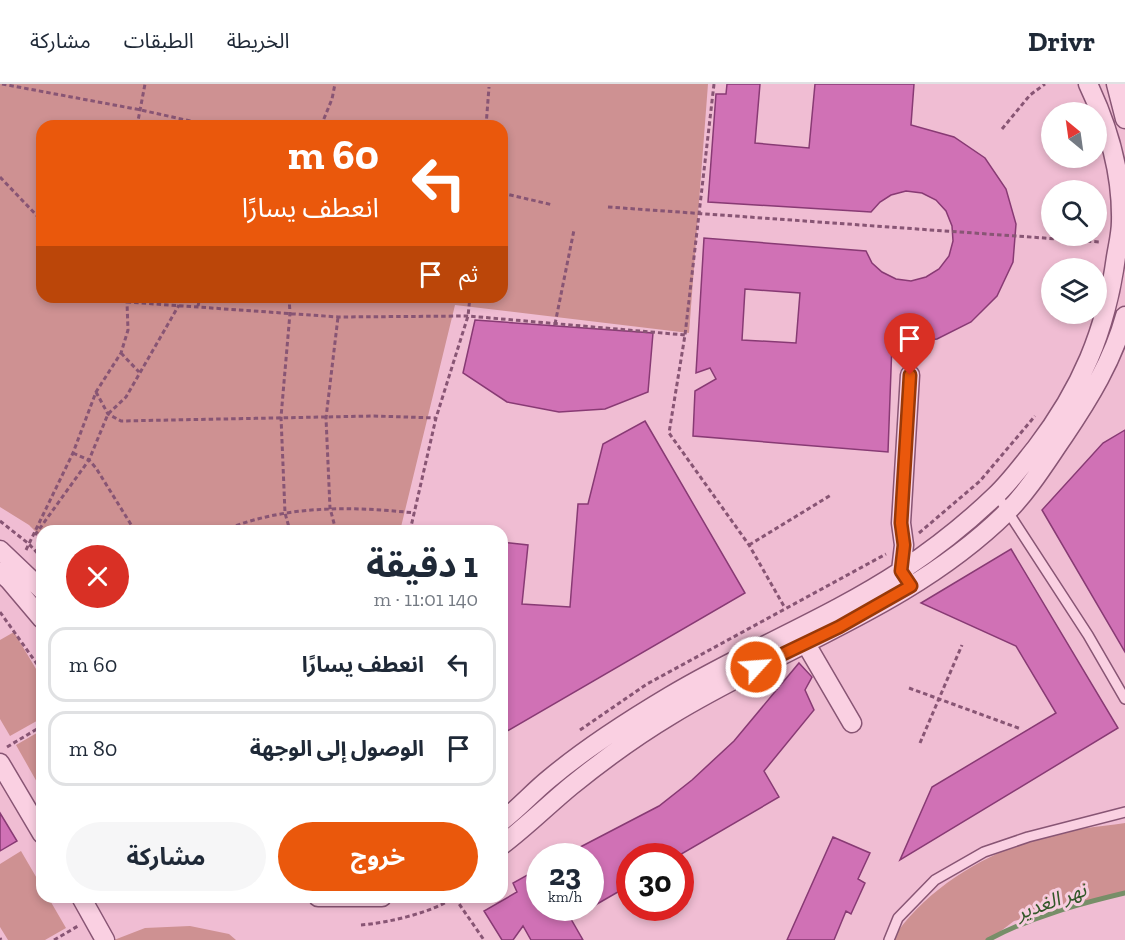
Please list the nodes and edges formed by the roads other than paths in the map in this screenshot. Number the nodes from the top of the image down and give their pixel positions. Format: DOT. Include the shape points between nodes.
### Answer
graph roads {
  1 [pos="1088,84"];
  2 [pos="1116,84"];
  3 [pos="1125,119"];
  4 [pos="1125,316"];
  5 [pos="910,375"];
  6 [pos="996,495"];
  7 [pos="1007,512"];
  8 [pos="0,550"];
  9 [pos="901,571"];
  10 [pos="0,572"];
  11 [pos="36,585"];
  12 [pos="911,586"];
  13 [pos="36,612"];
  14 [pos="806,644"];
  15 [pos="1125,699"];
  16 [pos="852,723"];
  17 [pos="0,763"];
  18 [pos="1125,812"];
  19 [pos="508,817"];
  20 [pos="508,821"];
  21 [pos="36,824"];
  22 [pos="519,832"];
  23 [pos="508,840"];
  24 [pos="85,903"];
  25 [pos="105,940"];
  26 [pos="889,940"];
  1 -- 6 [label="street" via="1108,131 1116,171 1121,221 1112,288 1092,352 1073,393 1053,426"];
  2 -- 3 [label="street"];
  4 -- 7 [label="street" via="1108,362 1087,402"];
  5 -- 9 [label="street"];
  6 -- 7 [label="lane"];
  6 -- 9 [label="street"];
  7 -- 12 [label="street" via="973,542"];
  7 -- 15 [label="lane"];
  8 -- 11 [label="street"];
  9 -- 12 [label="street"];
  9 -- 19 [label="street" via="717,668 611,732"];
  10 -- 13 [label="street"];
  12 -- 14 [label="street"];
  14 -- 16 [label="street"];
  14 -- 22 [label="street" via="727,682 624,745"];
  17 -- 21 [label="street"];
  18 -- 26 [label="lane" via="984,852 935,880 898,918"];
  20 -- 22 [label="street"];
  22 -- 23 [label="street"];
  24 -- 25 [label="street"];
}
